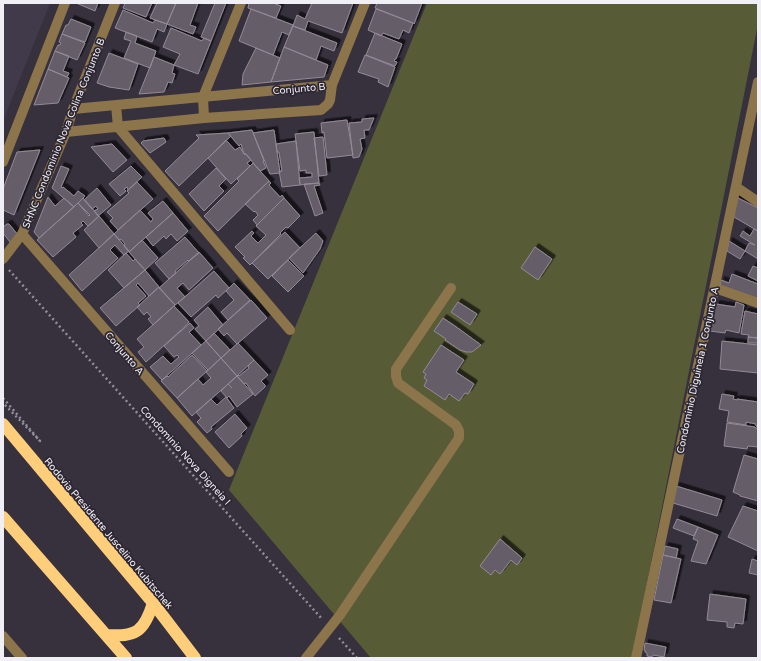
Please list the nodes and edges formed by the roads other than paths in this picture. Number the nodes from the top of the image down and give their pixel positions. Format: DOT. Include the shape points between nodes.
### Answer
graph roads {
  1 [pos="65,3"];
  2 [pos="115,3"];
  3 [pos="240,3"];
  4 [pos="365,3"];
  5 [pos="758,82"];
  6 [pos="332,85"];
  7 [pos="203,97"];
  8 [pos="116,105"];
  9 [pos="74,109"];
  10 [pos="204,118"];
  11 [pos="118,127"];
  12 [pos="66,132"];
  13 [pos="3,162"];
  14 [pos="736,187"];
  15 [pos="758,202"];
  16 [pos="22,234"];
  17 [pos="3,259"];
  18 [pos="452,288"];
  19 [pos="714,288"];
  20 [pos="758,303"];
  21 [pos="290,330"];
  22 [pos="3,424"];
  23 [pos="228,472"];
  24 [pos="3,517"];
  25 [pos="153,603"];
  26 [pos="106,635"];
  27 [pos="3,636"];
  28 [pos="22,658"];
  29 [pos="126,658"];
  30 [pos="195,658"];
  31 [pos="306,658"];
  32 [pos="636,658"];
  1 -- 13 [label="street"];
  2 -- 9 [label="street, SHNC Condomínio Nova Colina Conjunto B"];
  3 -- 7 [label="street"];
  4 -- 6 [label="street, Conjunto B"];
  5 -- 14 [label="street, Condominio Diguineia 1 Conjunto A"];
  6 -- 7 [label="street, Conjunto B"];
  6 -- 10 [label="street" via="328,104 318,112"];
  7 -- 8 [label="street, Conjunto B"];
  7 -- 10 [label="street"];
  8 -- 9 [label="street, Conjunto B"];
  8 -- 11 [label="street"];
  9 -- 12 [label="street, SHNC Condomínio Nova Colina Conjunto B"];
  10 -- 11 [label="street"];
  11 -- 12 [label="street"];
  11 -- 21 [label="street"];
  12 -- 16 [label="street, SHNC Condomínio Nova Colina Conjunto B"];
  14 -- 15 [label="street"];
  14 -- 19 [label="street, Condominio Diguineia 1 Conjunto A"];
  16 -- 17 [label="street, SHNC Condomínio Nova Colina Conjunto B"];
  16 -- 23 [label="street, Conjunto A"];
  18 -- 31 [label="street" via="396,369 396,376 398,383 456,426 459,438 340,615"];
  19 -- 20 [label="street"];
  19 -- 32 [label="street, Condominio Diguineia 1 Conjunto A"];
  22 -- 25 [label="highway, Rodovia Presidente Juscelino Kubitschek"];
  24 -- 26 [label="highway"];
  25 -- 26 [label="highway" via="146,622 133,634"];
  25 -- 30 [label="highway, Rodovia Presidente Juscelino Kubitschek"];
  26 -- 29 [label="highway"];
  27 -- 28 [label="street"];
}
